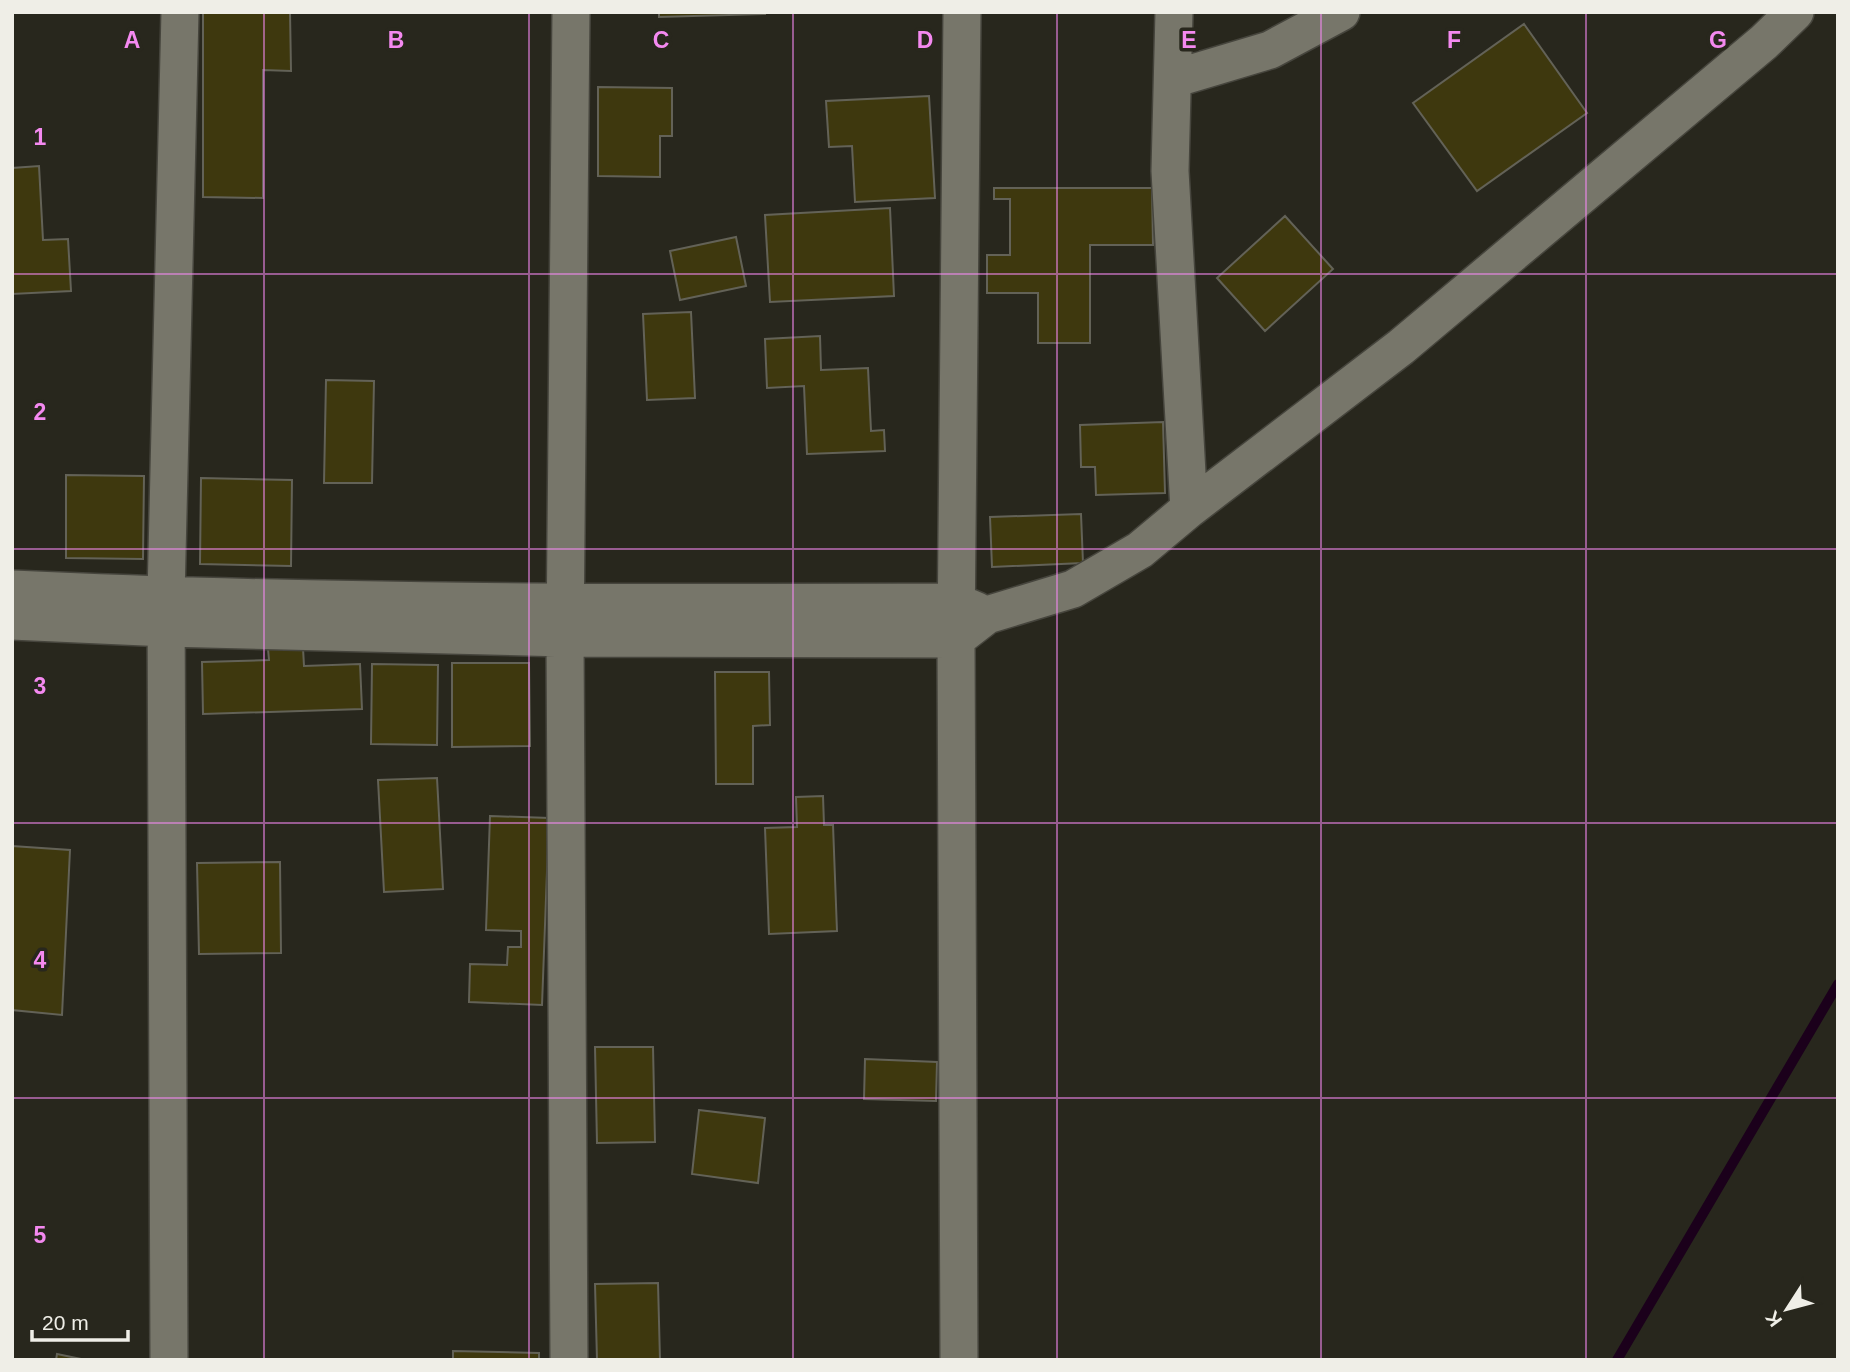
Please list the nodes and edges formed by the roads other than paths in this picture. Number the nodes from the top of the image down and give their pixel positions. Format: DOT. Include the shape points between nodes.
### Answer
graph roads {
  1 [pos="180,12"];
  2 [pos="570,12"];
  3 [pos="962,12"];
  4 [pos="1174,12"];
  5 [pos="1341,12"];
  6 [pos="1795,12"];
  7 [pos="1173,79"];
  8 [pos="1189,509"];
  9 [pos="12,589"];
  10 [pos="972,609"];
  11 [pos="167,612"];
  12 [pos="12,621"];
  13 [pos="566,621"];
  14 [pos="956,639"];
  15 [pos="169,1360"];
  16 [pos="569,1360"];
  17 [pos="959,1360"];
  1 -- 11 [label="street"];
  2 -- 13 [label="street"];
  3 -- 10 [label="street"];
  4 -- 7 [label="street"];
  5 -- 7 [label="street" via="1270,50"];
  6 -- 8 [label="street" via="1401,347"];
  7 -- 8 [label="street" via="1170,171"];
  8 -- 10 [label="street" via="1140,550 1073,589"];
  9 -- 11 [label="street"];
  10 -- 13 [label="street"];
  10 -- 14 [label="street"];
  11 -- 12 [label="street"];
  11 -- 13 [label="street"];
  11 -- 15 [label="street"];
  13 -- 14 [label="street"];
  13 -- 16 [label="street"];
  14 -- 17 [label="street"];
}
